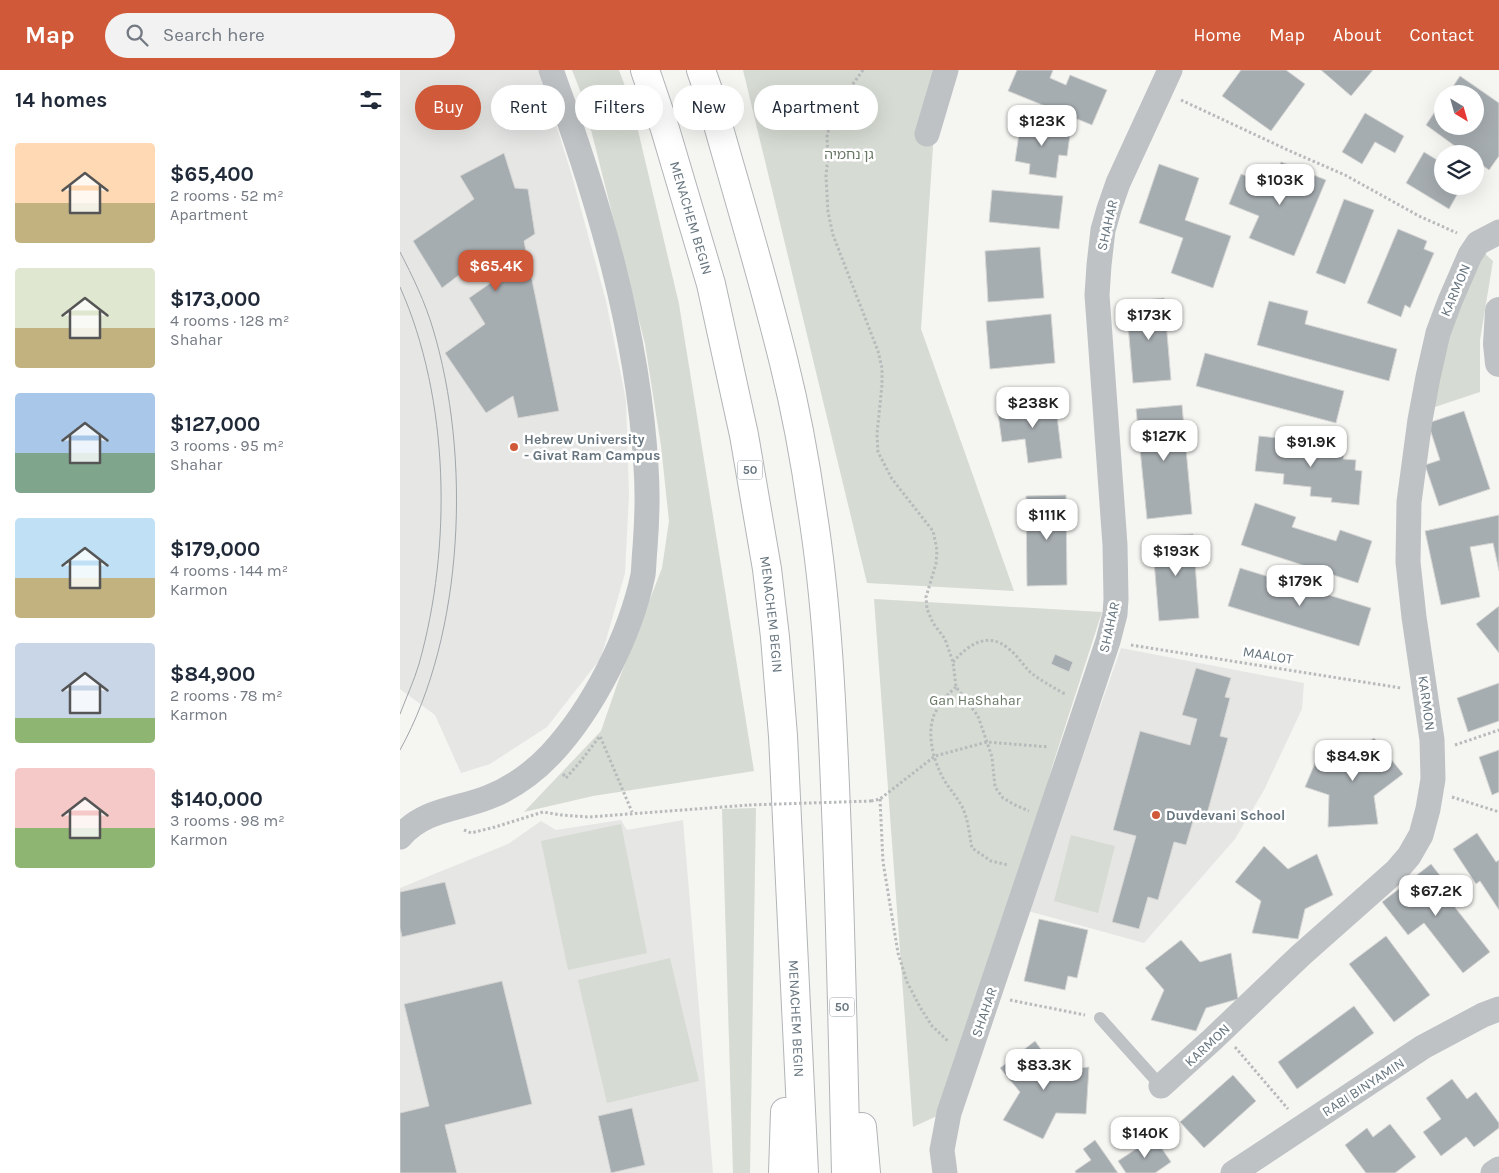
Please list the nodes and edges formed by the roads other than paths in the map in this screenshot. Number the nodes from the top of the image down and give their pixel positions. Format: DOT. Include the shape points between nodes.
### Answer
graph roads {
  1 [pos="552,70"];
  2 [pos="645,70"];
  3 [pos="701,70"];
  4 [pos="946,70"];
  5 [pos="1165,80"];
  6 [pos="928,134"];
  7 [pos="1489,237"];
  8 [pos="1499,310"];
  9 [pos="1499,363"];
  10 [pos="400,837"];
  11 [pos="837,841"];
  12 [pos="791,883"];
  13 [pos="1499,1009"];
  14 [pos="1100,1018"];
  15 [pos="1161,1086"];
  16 [pos="1499,1169"];
  17 [pos="783,1173"];
  18 [pos="804,1173"];
  19 [pos="846,1173"];
  20 [pos="866,1173"];
  21 [pos="945,1173"];
  22 [pos="1233,1173"];
  23 [pos="1493,1173"];
  1 -- 10 [label="street" via="600,214 624,312 644,440 647,495 643,574 616,654 573,729 550,756 526,778 489,797 415,822"];
  2 -- 12 [label="highway, MENACHEM BEGIN / 50" via="711,284 752,479 775,637"];
  3 -- 11 [label="highway, 50" via="765,289 801,443 822,591 832,707"];
  4 -- 6 [label="street"];
  5 -- 21 [label="street, SHAHAR" via="1118,183 1104,230 1099,265 1097,295 1116,576 1114,614 1090,698 949,1113 942,1150"];
  7 -- 15 [label="street, KARMON" via="1470,255 1438,333 1420,420 1409,502 1408,562 1432,740 1433,778 1421,835 1397,870"];
  8 -- 9 [label="street" via="1496,344"];
  11 -- 19 [label="highway, 50"];
  11 -- 20 [label="highway"];
  12 -- 17 [label="highway"];
  12 -- 18 [label="highway, MENACHEM BEGIN / 50"];
  13 -- 22 [label="street, RABI BINYAMIN" via="1423,1047"];
  14 -- 15 [label="lane"];
  16 -- 23 [label="street"];
}
